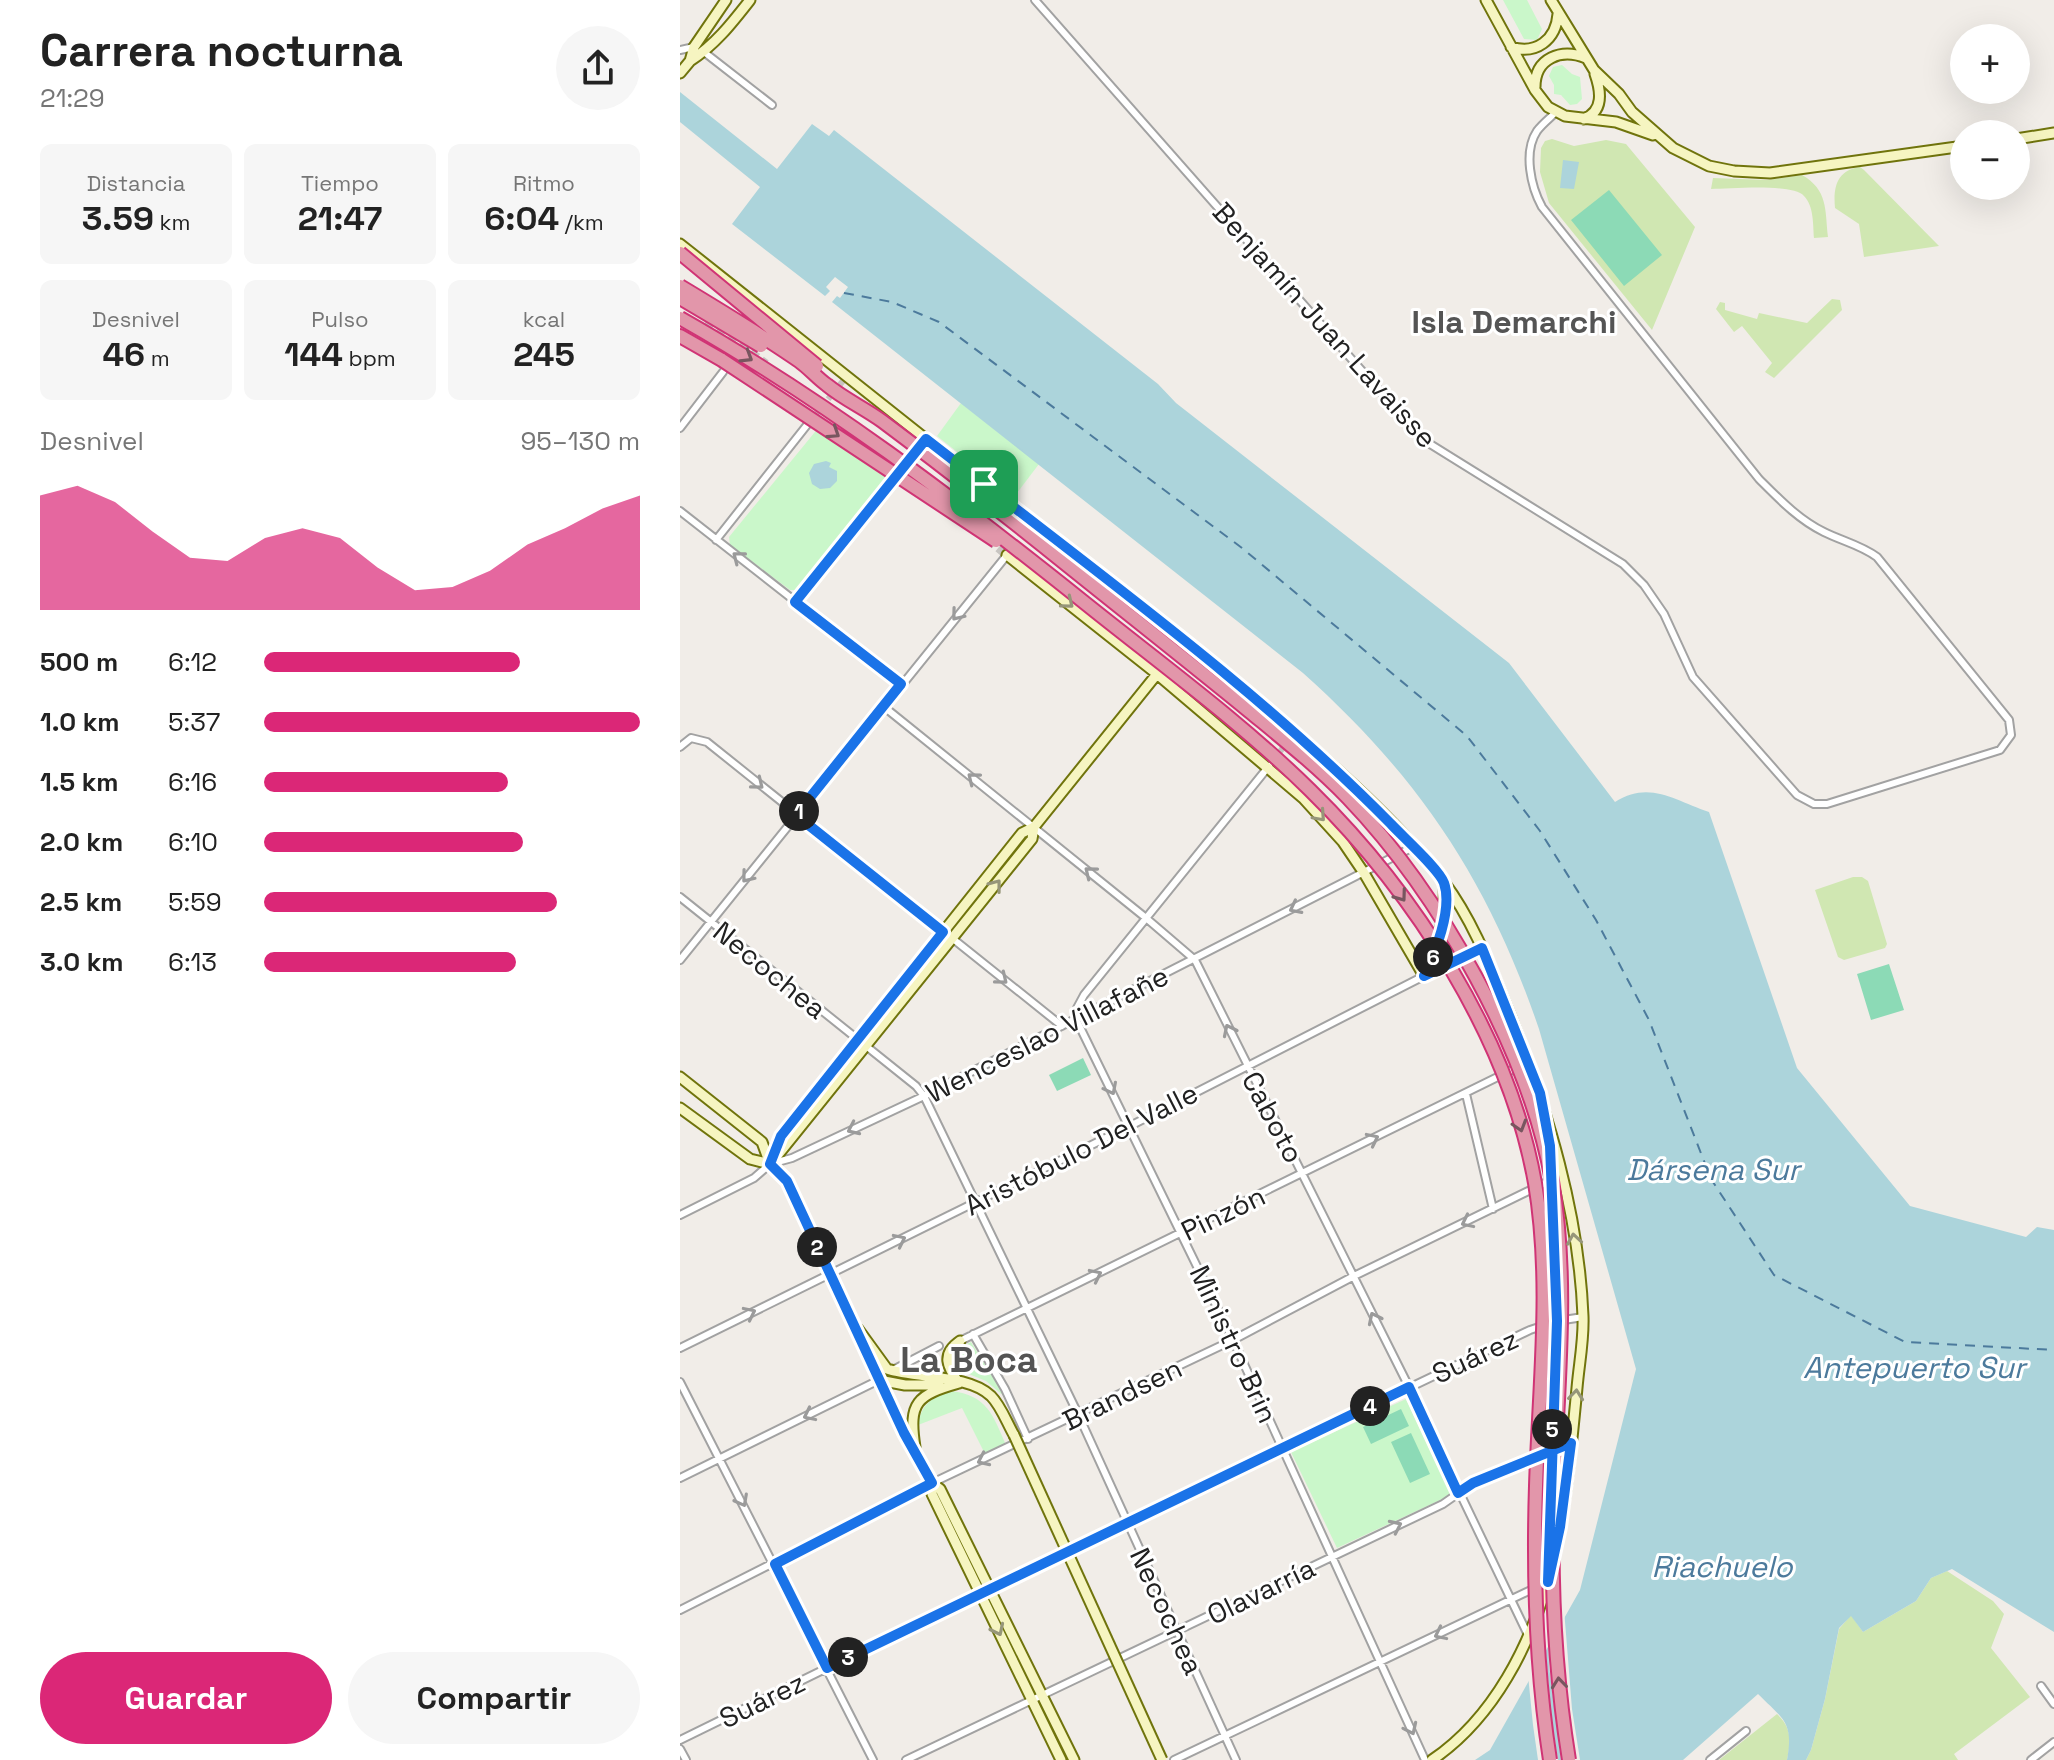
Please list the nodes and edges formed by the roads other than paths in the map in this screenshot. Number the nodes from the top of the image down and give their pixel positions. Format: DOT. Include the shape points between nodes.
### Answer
graph roads {
  1 [pos="726,0"];
  2 [pos="750,0"];
  3 [pos="1035,0"];
  4 [pos="1486,0"];
  5 [pos="1551,0"];
  6 [pos="1558,12"];
  7 [pos="1511,47"];
  8 [pos="699,49"];
  9 [pos="680,50"];
  10 [pos="1586,58"];
  11 [pos="685,67"];
  12 [pos="1594,70"];
  13 [pos="1535,90"];
  14 [pos="772,105"];
  15 [pos="1556,112"];
  16 [pos="1583,119"];
  17 [pos="2054,133"];
  18 [pos="1657,136"];
  19 [pos="2030,137"];
  20 [pos="1950,148"];
  21 [pos="680,244"];
  22 [pos="680,253"];
  23 [pos="680,260"];
  24 [pos="702,260"];
  25 [pos="680,286"];
  26 [pos="680,298"];
  27 [pos="680,318"];
  28 [pos="680,336"];
  29 [pos="722,366"];
  30 [pos="829,387"];
  31 [pos="877,418"];
  32 [pos="807,425"];
  33 [pos="680,428"];
  34 [pos="926,439"];
  35 [pos="680,511"];
  36 [pos="716,540"];
  37 [pos="1007,555"];
  38 [pos="1056,580"];
  39 [pos="795,602"];
  40 [pos="1157,674"];
  41 [pos="901,684"];
  42 [pos="883,706"];
  43 [pos="680,747"];
  44 [pos="1269,766"];
  45 [pos="796,815"];
  46 [pos="1034,827"];
  47 [pos="1413,847"];
  48 [pos="1364,873"];
  49 [pos="1444,882"];
  50 [pos="680,897"];
  51 [pos="1146,918"];
  52 [pos="711,922"];
  53 [pos="943,932"];
  54 [pos="953,940"];
  55 [pos="1482,948"];
  56 [pos="680,960"];
  57 [pos="1195,960"];
  58 [pos="1424,976"];
  59 [pos="1076,1019"];
  60 [pos="1062,1026"];
  61 [pos="861,1043"];
  62 [pos="1528,1062"];
  63 [pos="1246,1066"];
  64 [pos="680,1077"];
  65 [pos="1466,1094"];
  66 [pos="924,1096"];
  67 [pos="680,1108"];
  68 [pos="1546,1119"];
  69 [pos="1130,1126"];
  70 [pos="770,1164"];
  71 [pos="1303,1174"];
  72 [pos="1562,1175"];
  73 [pos="1551,1180"];
  74 [pos="974,1203"];
  75 [pos="1493,1209"];
  76 [pos="680,1215"];
  77 [pos="1182,1233"];
  78 [pos="830,1274"];
  79 [pos="1354,1276"];
  80 [pos="1025,1309"];
  81 [pos="1583,1317"];
  82 [pos="1557,1321"];
  83 [pos="856,1326"];
  84 [pos="973,1334"];
  85 [pos="1233,1340"];
  86 [pos="960,1341"];
  87 [pos="939,1346"];
  88 [pos="680,1348"];
  89 [pos="891,1371"];
  90 [pos="879,1380"];
  91 [pos="680,1382"];
  92 [pos="959,1383"];
  93 [pos="1409,1387"];
  94 [pos="1078,1414"];
  95 [pos="1028,1439"];
  96 [pos="1571,1443"];
  97 [pos="1282,1449"];
  98 [pos="1552,1451"];
  99 [pos="915,1452"];
  100 [pos="720,1459"];
  101 [pos="680,1478"];
  102 [pos="932,1483"];
  103 [pos="1458,1493"];
  104 [pos="1126,1523"];
  105 [pos="1332,1556"];
  106 [pos="775,1564"];
  107 [pos="1548,1582"];
  108 [pos="990,1588"];
  109 [pos="980,1593"];
  110 [pos="1511,1600"];
  111 [pos="680,1610"];
  112 [pos="1177,1631"];
  113 [pos="1528,1635"];
  114 [pos="1380,1663"];
  115 [pos="827,1668"];
  116 [pos="2041,1686"];
  117 [pos="1042,1695"];
  118 [pos="1032,1700"];
  119 [pos="2054,1704"];
  120 [pos="1746,1731"];
  121 [pos="1225,1736"];
  122 [pos="680,1740"];
  123 [pos="2054,1742"];
  124 [pos="680,1749"];
  125 [pos="686,1760"];
  126 [pos="873,1760"];
  127 [pos="906,1760"];
  128 [pos="1061,1760"];
  129 [pos="1074,1760"];
  130 [pos="1162,1760"];
  131 [pos="1174,1760"];
  132 [pos="1236,1760"];
  133 [pos="1425,1760"];
  134 [pos="1432,1760"];
  135 [pos="1550,1760"];
  136 [pos="1569,1760"];
  137 [pos="1710,1760"];
  138 [pos="2031,1760"];
  1 -- 8 [label="main road"];
  2 -- 8 [label="main road" via="727,29"];
  3 -- 15 [label="street, Benjamín Juan Lavaisse" via="1422,439 1636,575 1664,614 1693,677 1797,795 1827,804 2000,750 2011,735 2009,720 1877,557 1810,524 1779,500 1542,207 1532,185 1532,150 1536,131"];
  4 -- 7 [label="main road"];
  5 -- 6 [label="main road"];
  6 -- 7 [label="main road" via="1555,31 1542,45"];
  6 -- 10 [label="main road"];
  7 -- 13 [label="main road"];
  8 -- 9 [label="street"];
  8 -- 11 [label="main road"];
  8 -- 14 [label="street"];
  10 -- 12 [label="main road"];
  10 -- 13 [label="main road" via="1561,53 1546,60"];
  12 -- 16 [label="main road" via="1599,104"];
  12 -- 18 [label="main road"];
  13 -- 15 [label="main road"];
  15 -- 16 [label="main road"];
  16 -- 18 [label="main road" via="1623,124"];
  17 -- 19 [label="main road"];
  18 -- 20 [label="main road" via="1709,166 1753,173"];
  21 -- 24 [label="main road"];
  22 -- 31 [label="highway, bridge"];
  23 -- 24 [label="main road"];
  24 -- 34 [label="main road"];
  25 -- 30 [label="highway, bridge" via="803,364"];
  26 -- 30 [label="highway, bridge"];
  27 -- 38 [label="highway, one-way, bridge" via="896,455"];
  28 -- 29 [label="highway"];
  29 -- 33 [label="street"];
  29 -- 38 [label="highway, one-way, bridge"];
  30 -- 31 [label="highway, bridge"];
  136 -- 31 [label="highway, one-way, bridge" via="1553,1574 1560,1307 1557,1217 1537,1118 1487,1000 1421,888 1367,818 1325,775"];
  32 -- 36 [label="street"];
  34 -- 39 [label="street"];
  34 -- 47 [label="main road" via="1295,732"];
  35 -- 36 [label="street"];
  39 -- 36 [label="street, one-way"];
  37 -- 40 [label="main road, one-way"];
  37 -- 41 [label="street, one-way"];
  38 -- 135 [label="highway, one-way, bridge" via="1246,733 1326,806 1391,882 1432,941 1497,1061 1529,1155 1542,1252 1534,1591"];
  39 -- 41 [label="street"];
  40 -- 44 [label="main road"];
  40 -- 46 [label="main road"];
  41 -- 42 [label="street"];
  42 -- 45 [label="street"];
  46 -- 42 [label="street, Caboto, one-way"];
  43 -- 45 [label="street, one-way" via="696,737 707,742"];
  44 -- 48 [label="main road, one-way" via="1322,818"];
  44 -- 51 [label="street"];
  45 -- 52 [label="street, one-way"];
  45 -- 53 [label="street"];
  51 -- 46 [label="street, Caboto, one-way"];
  46 -- 53 [label="main road" via="1022,833"];
  54 -- 46 [label="main road, one-way" via="1032,839"];
  47 -- 48 [label="street, Wenceslao Villafañe"];
  47 -- 49 [label="main road"];
  48 -- 57 [label="street, Wenceslao Villafañe, one-way"];
  48 -- 58 [label="main road"];
  49 -- 55 [label="main road"];
  49 -- 58 [label="main road" via="1439,940"];
  50 -- 52 [label="street, Necochea"];
  51 -- 57 [label="street, Caboto"];
  51 -- 59 [label="street" via="1084,995"];
  52 -- 56 [label="street"];
  52 -- 61 [label="street, Necochea"];
  53 -- 54 [label="street"];
  53 -- 61 [label="main road"];
  54 -- 60 [label="street, one-way"];
  54 -- 61 [label="main road"];
  55 -- 58 [label="main road, Aristóbulo Del Valle"];
  55 -- 62 [label="main road"];
  57 -- 59 [label="street, Wenceslao Villafañe"];
  63 -- 57 [label="street, Caboto, one-way"];
  58 -- 63 [label="street, Aristóbulo Del Valle"];
  59 -- 60 [label="street, Wenceslao Villafañe"];
  59 -- 69 [label="street, Ministro Brin, one-way"];
  60 -- 66 [label="street, Wenceslao Villafañe"];
  61 -- 66 [label="street, Necochea"];
  61 -- 70 [label="main road" via="778,1140"];
  62 -- 65 [label="street, Pinzón"];
  62 -- 68 [label="main road"];
  63 -- 69 [label="street, Aristóbulo Del Valle"];
  63 -- 71 [label="street, Caboto"];
  64 -- 70 [label="main road" via="762,1142"];
  71 -- 65 [label="street, Pinzón, one-way"];
  65 -- 75 [label="street"];
  66 -- 70 [label="street, Wenceslao Villafañe, one-way"];
  66 -- 74 [label="street, Necochea"];
  67 -- 70 [label="main road" via="750,1159"];
  68 -- 72 [label="main road"];
  68 -- 73 [label="main road"];
  69 -- 74 [label="street, Aristóbulo Del Valle"];
  69 -- 77 [label="street, Ministro Brin"];
  70 -- 76 [label="street, Wenceslao Villafañe" via="754,1178"];
  70 -- 78 [label="main road" via="785,1178"];
  71 -- 77 [label="street, Pinzón"];
  71 -- 79 [label="street, Caboto"];
  72 -- 73 [label="street, Brandsen"];
  81 -- 72 [label="main road, one-way"];
  73 -- 75 [label="street, Brandsen"];
  73 -- 82 [label="main road"];
  78 -- 74 [label="street, Aristóbulo Del Valle, one-way"];
  74 -- 80 [label="street, Necochea"];
  75 -- 79 [label="street, Brandsen, one-way"];
  80 -- 77 [label="street, Pinzón, one-way"];
  77 -- 85 [label="street, Ministro Brin"];
  78 -- 83 [label="main road"];
  88 -- 78 [label="street, Aristóbulo Del Valle, one-way"];
  79 -- 85 [label="street, Brandsen"];
  93 -- 79 [label="street, Caboto, one-way"];
  80 -- 84 [label="street, Pinzón"];
  80 -- 94 [label="street, Necochea"];
  81 -- 82 [label="street, Suárez"];
  96 -- 81 [label="main road, one-way"];
  82 -- 93 [label="street, Suárez"];
  82 -- 98 [label="main road"];
  83 -- 89 [label="main road"];
  83 -- 90 [label="main road"];
  84 -- 86 [label="street, Pinzón"];
  84 -- 95 [label="street"];
  85 -- 94 [label="street, Brandsen"];
  85 -- 97 [label="street, Ministro Brin"];
  86 -- 92 [label="main road" via="947,1358"];
  87 -- 89 [label="street"];
  89 -- 92 [label="main road"];
  90 -- 92 [label="main road" via="920,1386"];
  90 -- 99 [label="main road"];
  90 -- 100 [label="street, one-way"];
  91 -- 100 [label="street"];
  92 -- 99 [label="main road" via="917,1402 912,1419"];
  92 -- 130 [label="main road, bridge" via="992,1397 1014,1435"];
  93 -- 97 [label="street, Suárez"];
  93 -- 103 [label="street, Caboto"];
  94 -- 95 [label="street, Brandsen"];
  94 -- 104 [label="street, Necochea"];
  95 -- 102 [label="street, Brandsen, one-way"];
  96 -- 98 [label="street, Olavarría"];
  96 -- 107 [label="main road"];
  97 -- 104 [label="street, Suárez"];
  97 -- 105 [label="street, Ministro Brin"];
  98 -- 103 [label="street, Olavarría"];
  98 -- 107 [label="main road"];
  99 -- 102 [label="main road"];
  100 -- 101 [label="street"];
  100 -- 106 [label="street, one-way"];
  102 -- 106 [label="street, Brandsen"];
  102 -- 108 [label="main road" via="940,1489"];
  102 -- 109 [label="main road" via="932,1494"];
  105 -- 103 [label="street, Olavarría, one-way"];
  103 -- 110 [label="street, Caboto"];
  104 -- 108 [label="street, Suárez"];
  104 -- 112 [label="street, Necochea"];
  105 -- 112 [label="street, Olavarría"];
  105 -- 114 [label="street, Ministro Brin"];
  106 -- 111 [label="street, Brandsen"];
  106 -- 115 [label="street"];
  107 -- 110 [label="street"];
  107 -- 113 [label="main road"];
  108 -- 109 [label="street, Suárez"];
  108 -- 117 [label="main road"];
  109 -- 115 [label="street, Suárez"];
  109 -- 118 [label="main road, one-way"];
  110 -- 113 [label="street, Caboto"];
  110 -- 114 [label="street, one-way"];
  112 -- 117 [label="street, Olavarría"];
  112 -- 121 [label="street, Necochea"];
  113 -- 134 [label="main road" via="1488,1706"];
  114 -- 121 [label="street"];
  114 -- 133 [label="street, Ministro Brin, one-way"];
  115 -- 122 [label="street, Suárez"];
  115 -- 126 [label="street"];
  116 -- 119 [label="street"];
  117 -- 118 [label="street, Olavarría"];
  117 -- 129 [label="main road"];
  118 -- 127 [label="street, Olavarría"];
  118 -- 128 [label="main road"];
  120 -- 137 [label="street"];
  121 -- 131 [label="street"];
  121 -- 132 [label="street, Necochea"];
  123 -- 138 [label="street"];
  124 -- 125 [label="street"];
}
